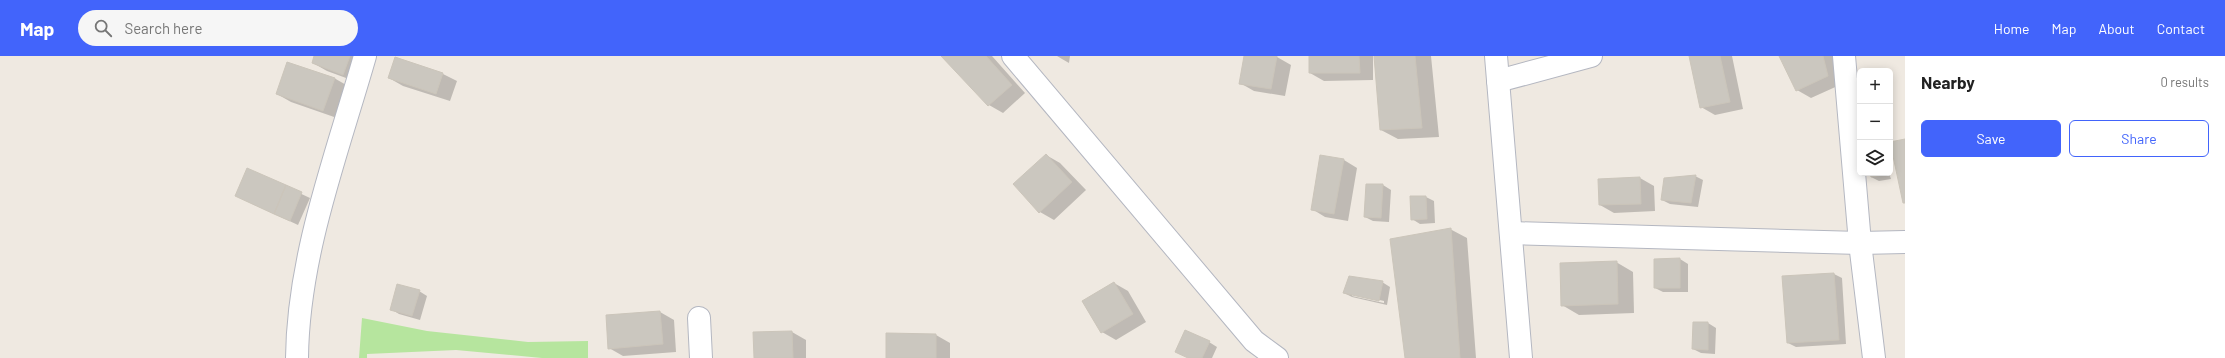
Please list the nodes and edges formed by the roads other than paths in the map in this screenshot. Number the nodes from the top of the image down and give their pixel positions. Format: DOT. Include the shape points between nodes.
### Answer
graph roads {
  1 [pos="365,56"];
  2 [pos="1013,56"];
  3 [pos="1496,56"];
  4 [pos="1591,56"];
  5 [pos="1844,56"];
  6 [pos="1498,81"];
  7 [pos="1511,233"];
  8 [pos="1905,242"];
  9 [pos="1860,243"];
  10 [pos="699,318"];
  11 [pos="296,358"];
  12 [pos="701,358"];
  13 [pos="1277,358"];
  14 [pos="1521,358"];
  15 [pos="1874,358"];
  1 -- 11 [label="street" via="310,253 302,297"];
  2 -- 13 [label="street" via="1254,342"];
  3 -- 6 [label="street"];
  4 -- 6 [label="street"];
  5 -- 9 [label="street"];
  6 -- 7 [label="street"];
  7 -- 9 [label="street"];
  7 -- 14 [label="street"];
  8 -- 9 [label="street"];
  9 -- 15 [label="street"];
  10 -- 12 [label="street"];
}
